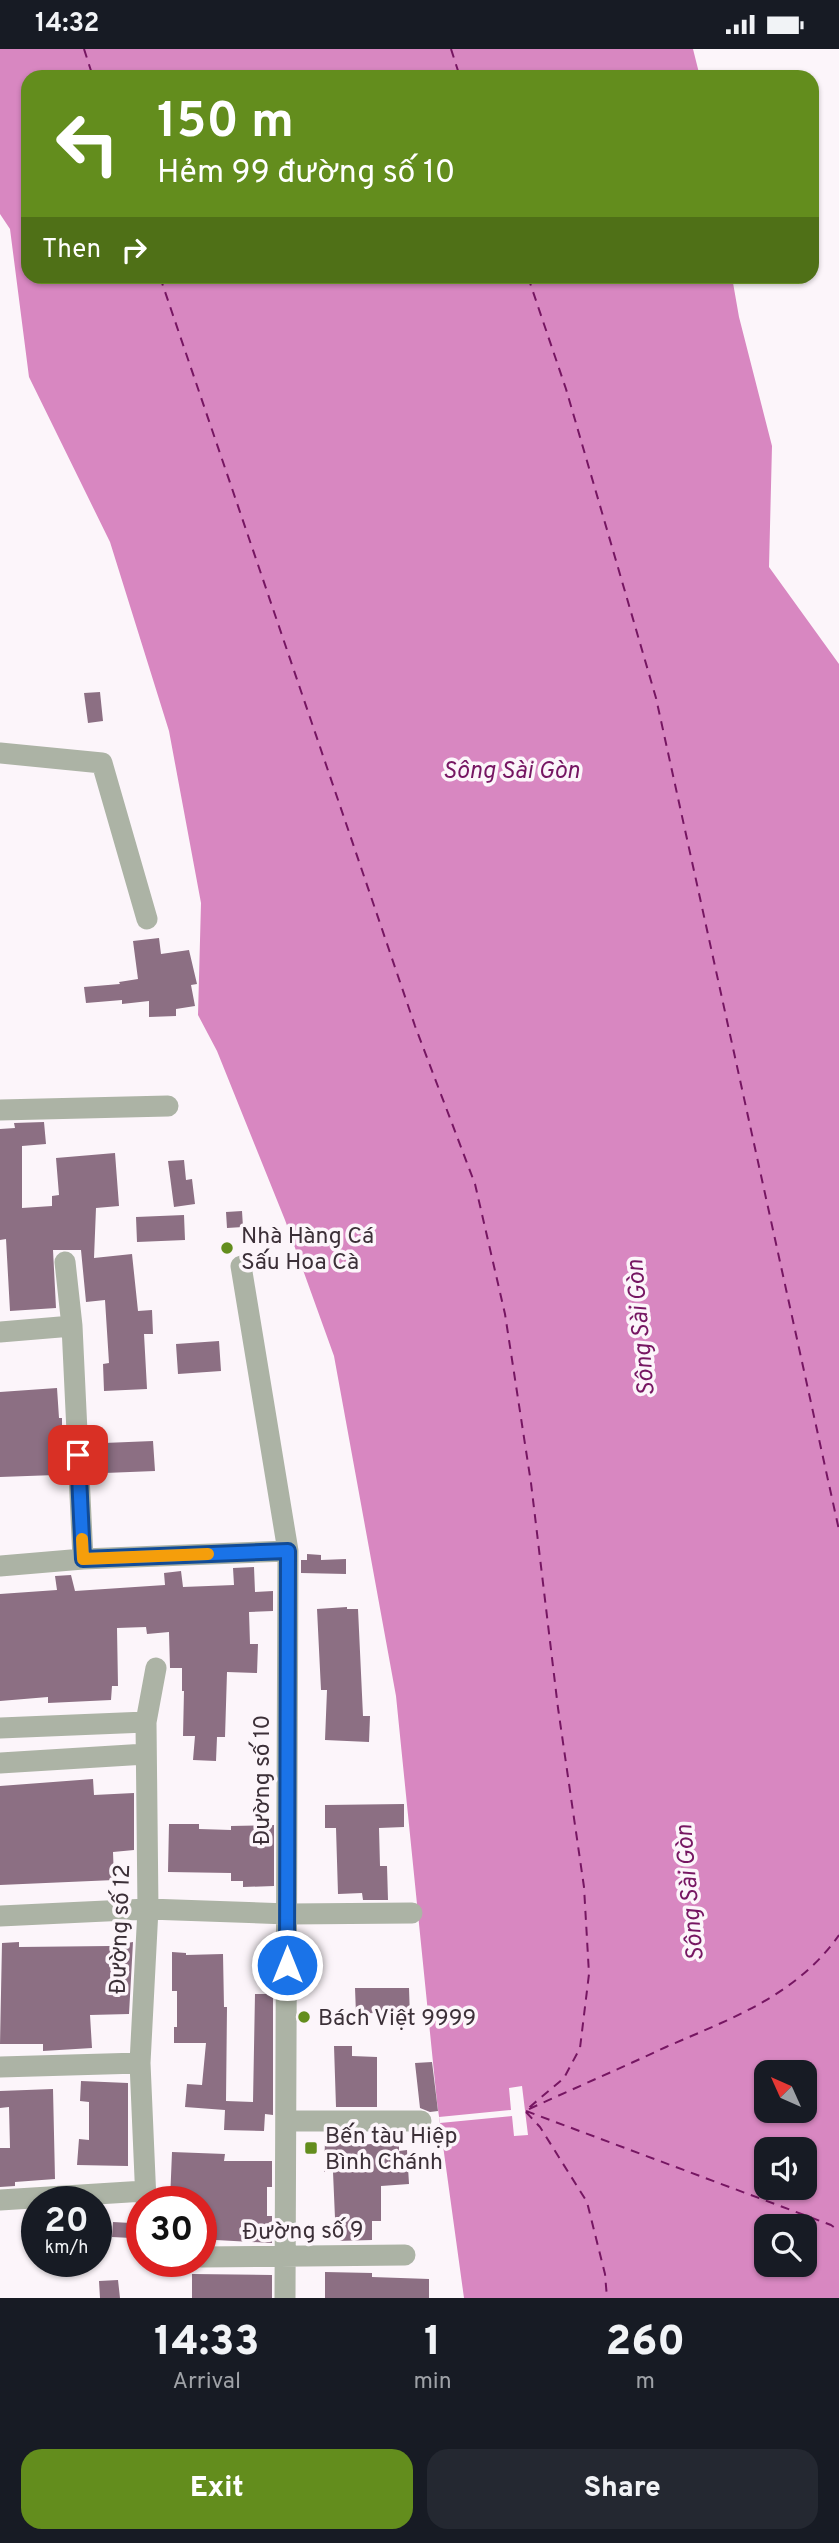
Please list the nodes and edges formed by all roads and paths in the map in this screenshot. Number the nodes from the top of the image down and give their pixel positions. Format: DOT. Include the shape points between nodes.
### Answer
graph roads {
  1 [pos="0,753"];
  2 [pos="147,919"];
  3 [pos="168,1106"];
  4 [pos="0,1110"];
  5 [pos="65,1262"];
  6 [pos="241,1266"];
  7 [pos="72,1326"];
  8 [pos="0,1332"];
  9 [pos="288,1551"];
  10 [pos="83,1559"];
  11 [pos="0,1566"];
  12 [pos="156,1668"];
  13 [pos="146,1722"];
  14 [pos="9,1728"];
  15 [pos="146,1754"];
  16 [pos="8,1762"];
  17 [pos="148,1909"];
  18 [pos="288,1913"];
  19 [pos="412,1913"];
  20 [pos="0,1916"];
  21 [pos="140,2063"];
  22 [pos="0,2067"];
  23 [pos="421,2121"];
  24 [pos="286,2122"];
  25 [pos="145,2186"];
  26 [pos="126,2197"];
  27 [pos="0,2200"];
  28 [pos="405,2255"];
  29 [pos="285,2256"];
  30 [pos="217,2257"];
  31 [pos="285,2298"];
  1 -- 2 [label="street" via="102,763"];
  3 -- 4 [label="street"];
  5 -- 7 [label="street"];
  6 -- 9 [label="street, Đường số 10"];
  7 -- 8 [label="street"];
  7 -- 10 [label="street"];
  9 -- 10 [label="street"];
  9 -- 18 [label="street, Đường số 10"];
  10 -- 11 [label="street"];
  12 -- 13 [label="street, Đường số 12"];
  13 -- 14 [label="street"];
  13 -- 15 [label="street, Đường số 12"];
  14 -- 16 [label="street"];
  15 -- 16 [label="street"];
  15 -- 17 [label="street, Đường số 12"];
  17 -- 18 [label="street"];
  17 -- 20 [label="street"];
  17 -- 21 [label="street, Đường số 12"];
  18 -- 19 [label="street"];
  18 -- 24 [label="street, Đường số 10"];
  21 -- 22 [label="street"];
  21 -- 25 [label="street, Đường số 12"];
  23 -- 24 [label="street"];
  24 -- 29 [label="street, Đường số 10"];
  26 -- 27 [label="street"];
  28 -- 29 [label="street, Đường số 9"];
  29 -- 30 [label="street, Đường số 9"];
  29 -- 31 [label="street, Đường số 10"];
}
